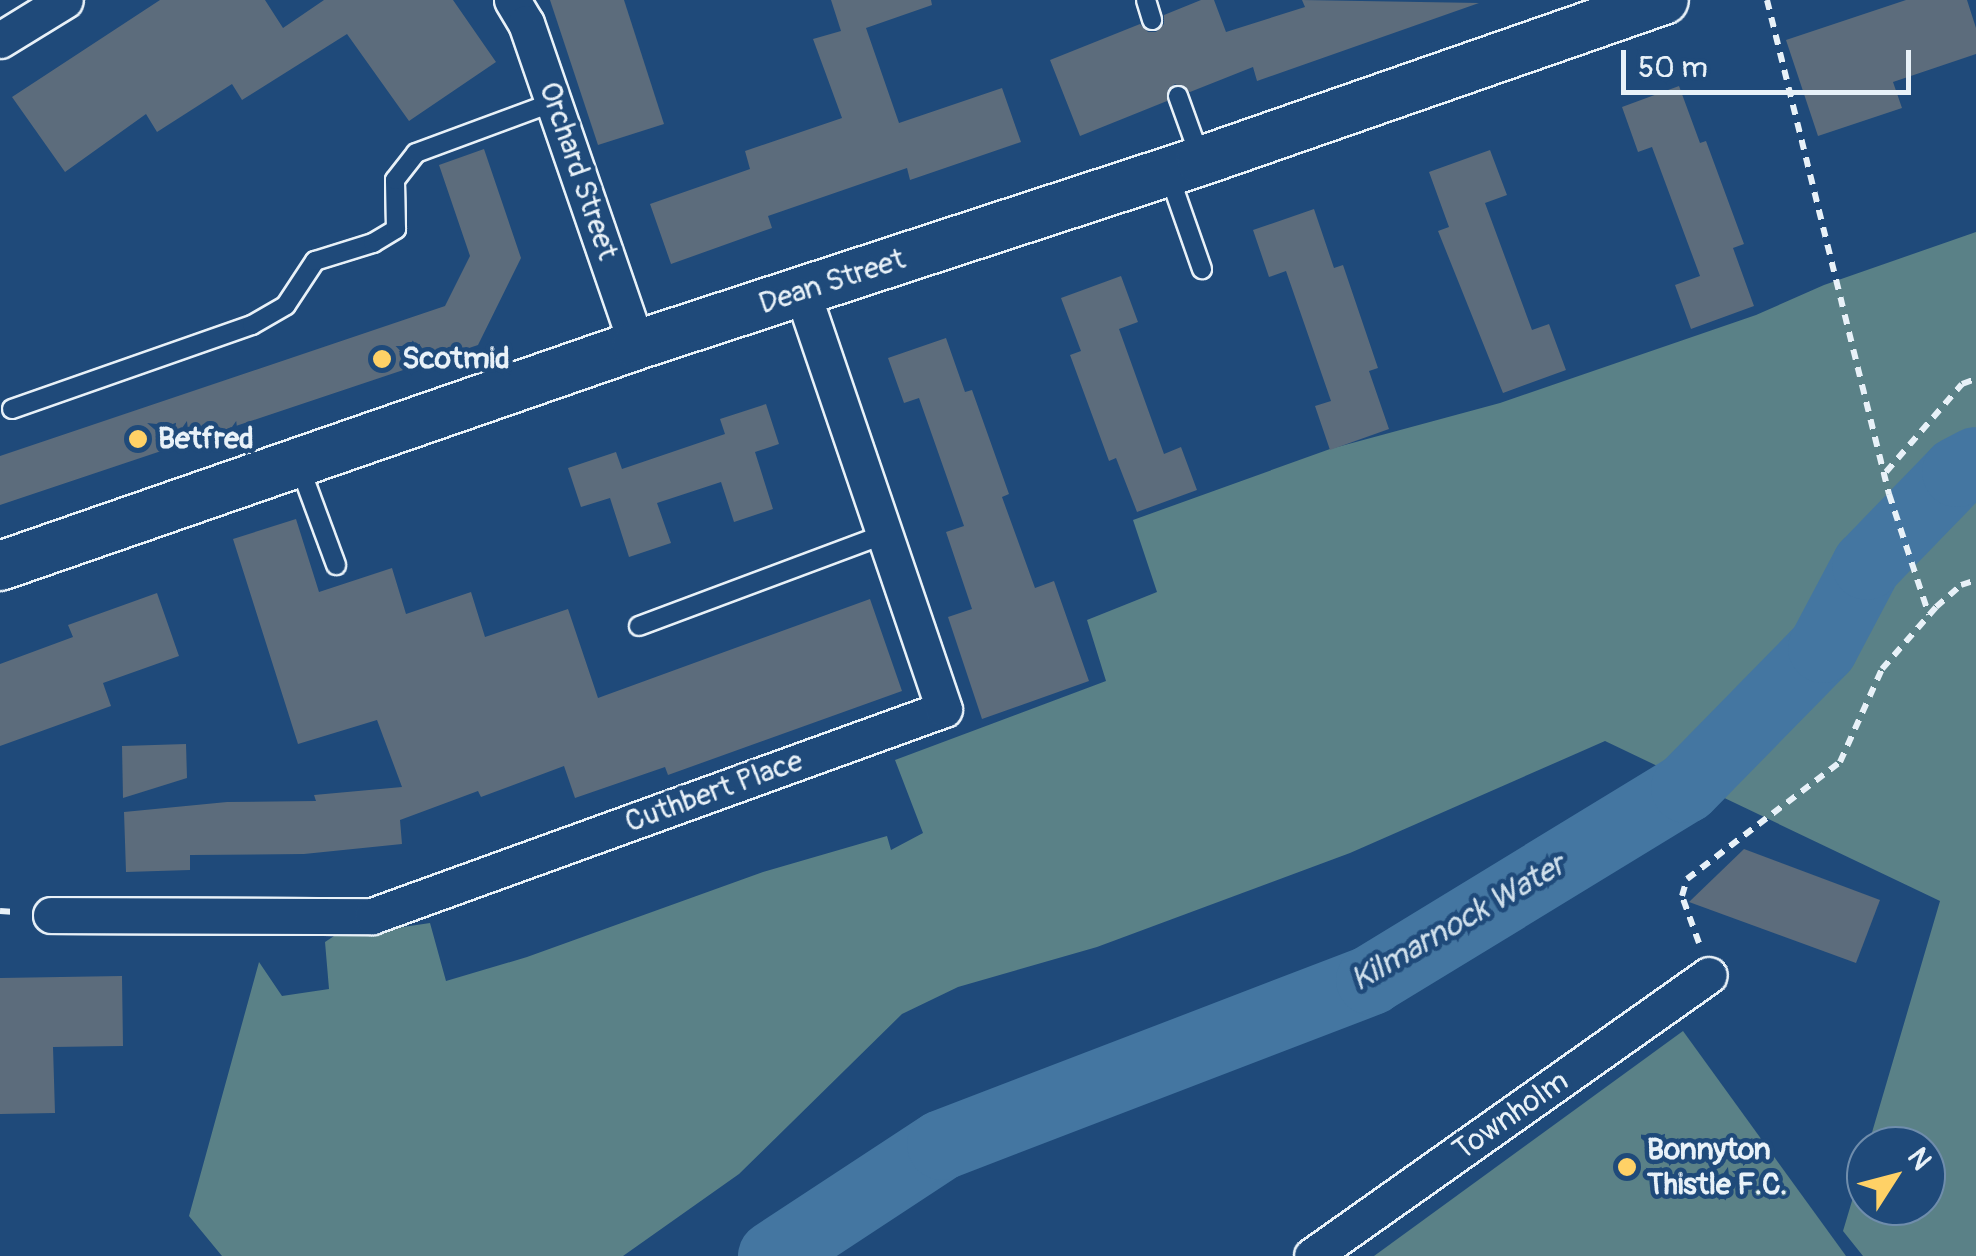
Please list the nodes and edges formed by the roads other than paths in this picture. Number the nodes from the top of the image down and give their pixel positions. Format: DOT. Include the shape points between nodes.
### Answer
graph roads {
  1 [pos="65,0"];
  2 [pos="512,0"];
  3 [pos="1146,0"];
  4 [pos="1664,0"];
  5 [pos="1152,20"];
  6 [pos="0,40"];
  7 [pos="1178,96"];
  8 [pos="554,102"];
  9 [pos="1184,166"];
  10 [pos="1202,269"];
  11 [pos="802,292"];
  12 [pos="637,344"];
  13 [pos="12,409"];
  14 [pos="298,462"];
  15 [pos="884,534"];
  16 [pos="0,566"];
  17 [pos="336,566"];
  18 [pos="639,626"];
  19 [pos="51,915"];
  20 [pos="1710,976"];
  21 [pos="1312,1256"];
  1 -- 6 [label="street"];
  2 -- 8 [label="street, Orchard Street"];
  3 -- 5 [label="lane"];
  4 -- 9 [label="main road, Dean Street"];
  7 -- 9 [label="lane"];
  8 -- 12 [label="street, Orchard Street"];
  8 -- 13 [label="lane" via="416,153 395,180 396,229 316,262 286,305 252,326"];
  9 -- 10 [label="lane"];
  9 -- 11 [label="main road, Dean Street"];
  11 -- 12 [label="main road, Dean Street"];
  11 -- 15 [label="street, Cuthbert Place"];
  12 -- 14 [label="main road, Dean Street"];
  14 -- 16 [label="main road, Dean Street"];
  14 -- 17 [label="lane"];
  15 -- 18 [label="lane"];
  15 -- 19 [label="street, Cuthbert Place" via="944,709 372,916"];
  20 -- 21 [label="street, Townholm"];
}
